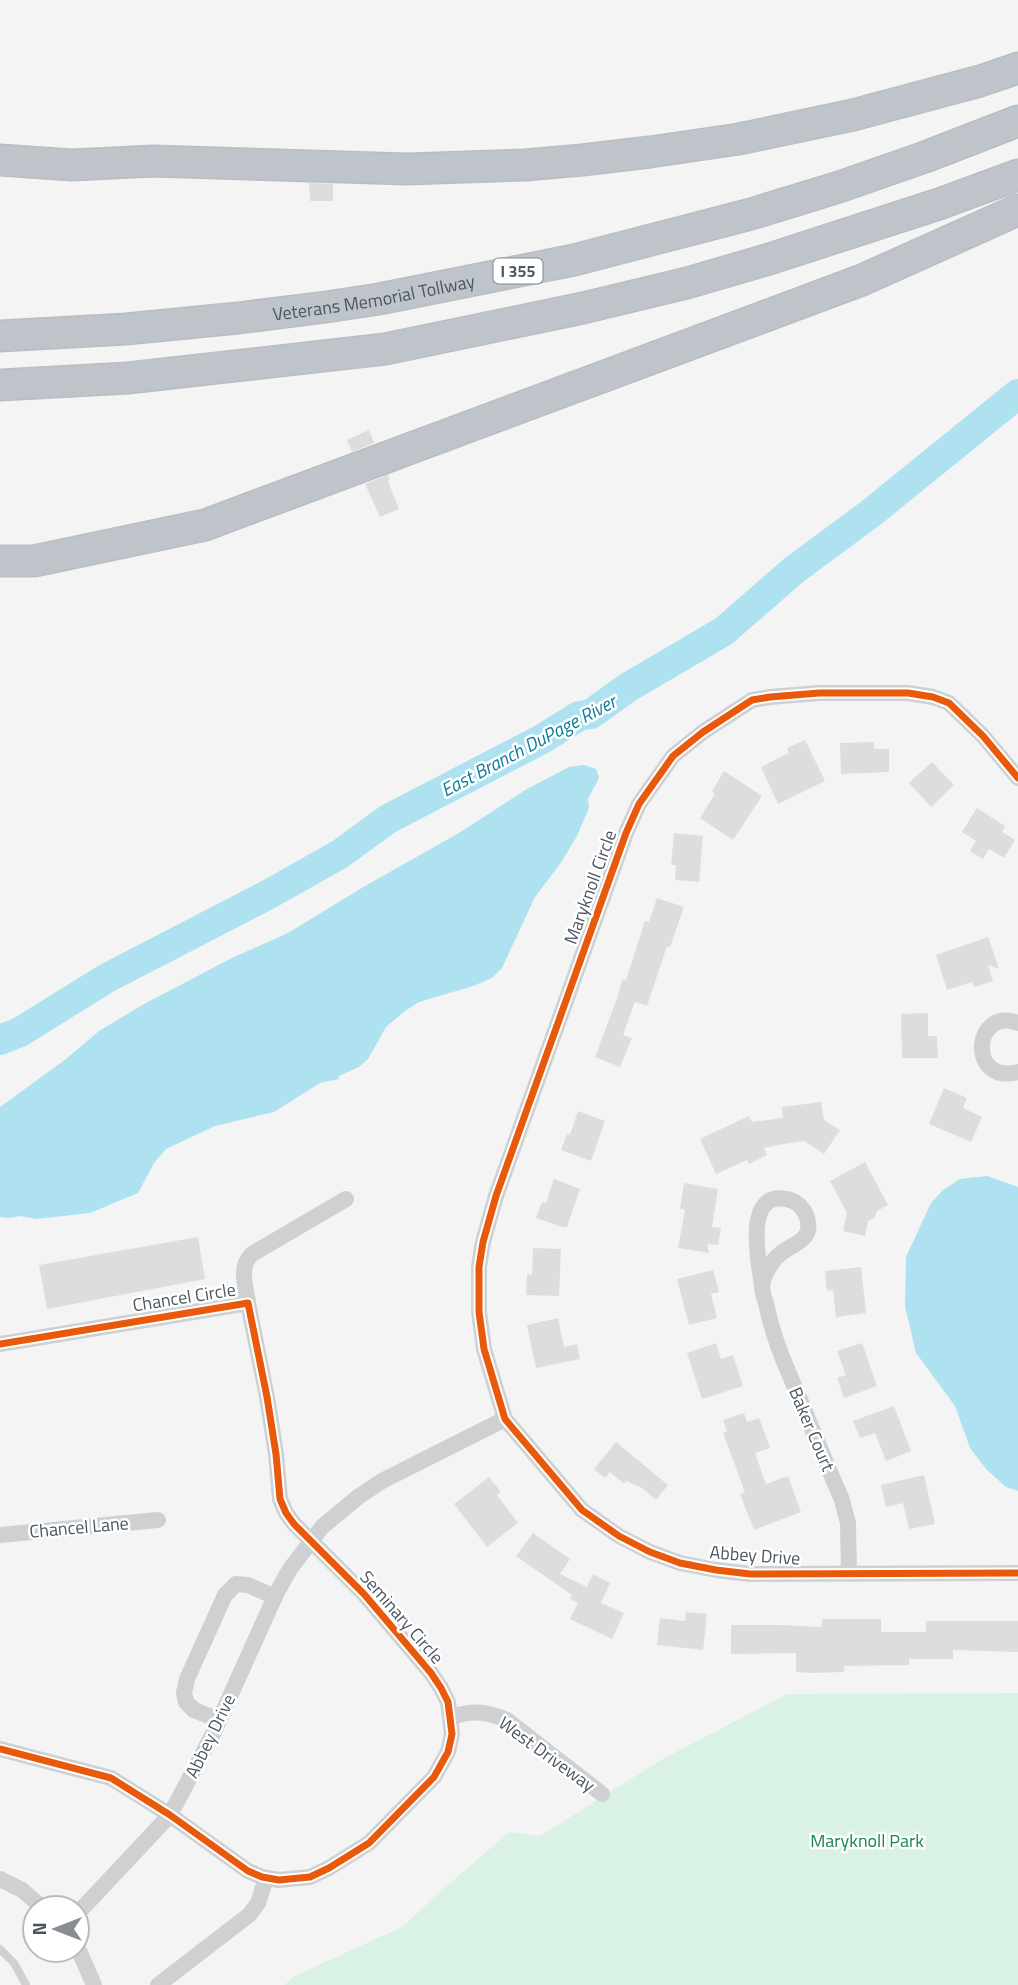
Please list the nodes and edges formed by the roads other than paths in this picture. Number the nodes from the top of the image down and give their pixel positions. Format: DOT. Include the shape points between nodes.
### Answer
graph roads {
  1 [pos="1018,68"];
  2 [pos="1018,121"];
  3 [pos="0,141"];
  4 [pos="0,160"];
  5 [pos="153,161"];
  6 [pos="1018,175"];
  7 [pos="1018,210"];
  8 [pos="0,336"];
  9 [pos="0,385"];
  10 [pos="0,561"];
  11 [pos="1018,778"];
  12 [pos="1018,1023"];
  13 [pos="1018,1072"];
  14 [pos="346,1199"];
  15 [pos="762,1286"];
  16 [pos="248,1303"];
  17 [pos="0,1344"];
  18 [pos="505,1419"];
  19 [pos="158,1520"];
  20 [pos="0,1535"];
  21 [pos="311,1541"];
  22 [pos="1018,1573"];
  23 [pos="849,1574"];
  24 [pos="275,1597"];
  25 [pos="451,1717"];
  26 [pos="219,1720"];
  27 [pos="0,1749"];
  28 [pos="602,1794"];
  29 [pos="170,1815"];
  30 [pos="266,1878"];
  31 [pos="0,1879"];
  32 [pos="27,1894"];
  33 [pos="91,1899"];
  34 [pos="0,1949"];
  35 [pos="85,1964"];
  36 [pos="26,1985"];
  37 [pos="94,1985"];
  38 [pos="158,1985"];
  1 -- 5 [label="highway" via="853,115 726,141 582,160 407,169"];
  2 -- 8 [label="highway, Veterans Memorial Tollway / I 355" via="839,187 574,260 326,307"];
  3 -- 5 [label="highway"];
  4 -- 5 [label="highway" via="72,165"];
  6 -- 9 [label="highway" via="850,234 687,283 425,341 166,374"];
  7 -- 10 [label="highway" via="862,280 205,526 34,561"];
  11 -- 18 [label="street, Maryknoll Circle" via="949,703 908,693 806,693 752,700 673,756 639,804 626,833 486,1228 479,1267 479,1312 484,1349"];
  12 -- 13 [label="street" via="996,1023 981,1044 990,1068 1007,1074"];
  14 -- 16 [label="street" via="247,1258 243,1270"];
  15 -- 15 [label="street, Baker Court" via="770,1265 779,1254 798,1245 807,1231 802,1208 788,1199 772,1200 759,1212 757,1253"];
  15 -- 23 [label="street, Baker Court" via="771,1326 842,1500 848,1523"];
  16 -- 17 [label="street, Chancel Circle"];
  16 -- 21 [label="street, Chancel Circle" via="273,1431 280,1499 294,1524"];
  18 -- 21 [label="street, Abbey Drive" via="382,1481 322,1527"];
  18 -- 23 [label="street, Abbey Drive" via="582,1510 650,1552 680,1563 750,1574"];
  19 -- 20 [label="street, Chancel Lane"];
  21 -- 24 [label="street, Abbey Drive"];
  21 -- 25 [label="street, Seminary Circle" via="364,1594 431,1673 442,1688"];
  22 -- 23 [label="street, Abbey Drive"];
  24 -- 26 [label="street, Abbey Drive"];
  24 -- 26 [label="street" via="236,1584 225,1595 192,1667 186,1702"];
  25 -- 28 [label="street, West Driveway" via="469,1711 507,1720"];
  25 -- 30 [label="street, Seminary Circle" via="448,1752 434,1777 369,1843 310,1877"];
  26 -- 29 [label="street, Abbey Drive"];
  27 -- 29 [label="street" via="111,1778"];
  29 -- 30 [label="street, Seminary Circle" via="248,1871"];
  29 -- 33 [label="street, Abbey Drive"];
  30 -- 38 [label="street" via="249,1915"];
  31 -- 32 [label="street"];
  34 -- 36 [label="lane"];
  35 -- 37 [label="street"];
}
